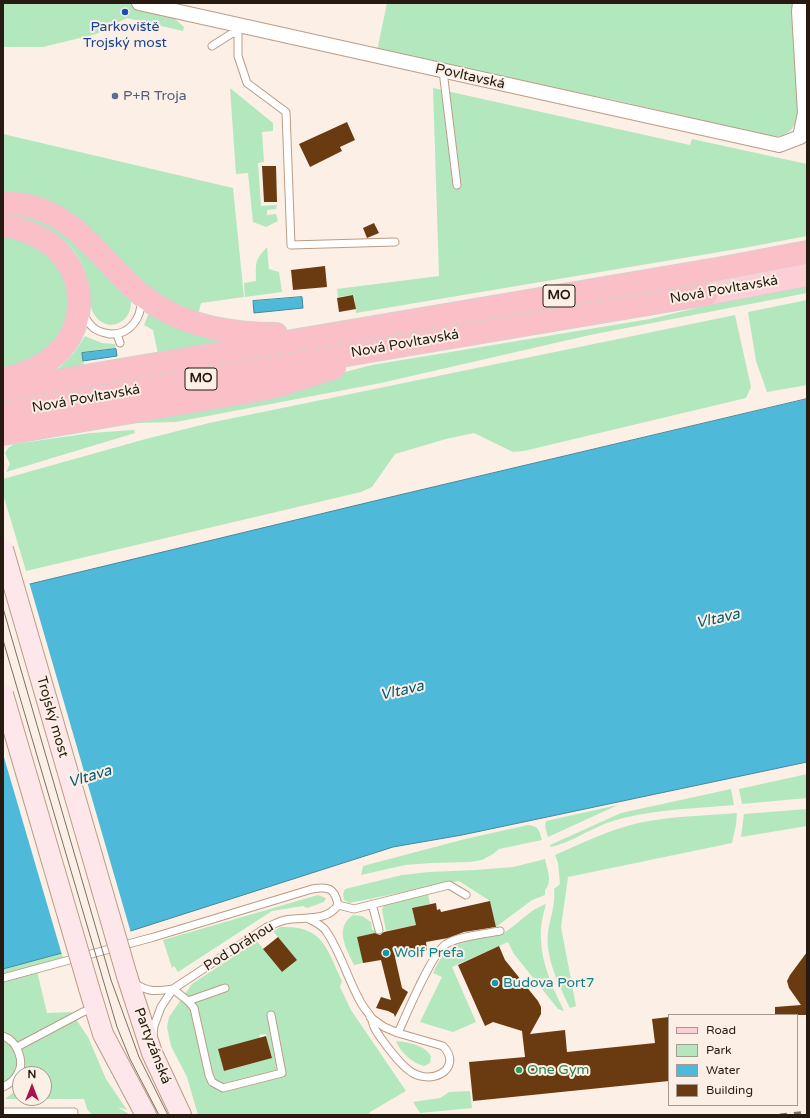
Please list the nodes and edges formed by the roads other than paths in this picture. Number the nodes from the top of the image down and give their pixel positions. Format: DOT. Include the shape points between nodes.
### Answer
graph roads {
  1 [pos="139,3"];
  2 [pos="800,3"];
  3 [pos="238,29"];
  4 [pos="212,46"];
  5 [pos="443,71"];
  6 [pos="457,185"];
  7 [pos="3,203"];
  8 [pos="3,226"];
  9 [pos="395,242"];
  10 [pos="807,252"];
  11 [pos="807,275"];
  12 [pos="141,293"];
  13 [pos="707,294"];
  14 [pos="79,296"];
  15 [pos="334,333"];
  16 [pos="117,334"];
  17 [pos="120,343"];
  18 [pos="400,345"];
  19 [pos="3,378"];
  20 [pos="3,390"];
  21 [pos="27,398"];
  22 [pos="3,413"];
  23 [pos="3,434"];
  24 [pos="3,549"];
  25 [pos="3,694"];
  26 [pos="466,895"];
  27 [pos="372,904"];
  28 [pos="338,905"];
  29 [pos="309,919"];
  30 [pos="379,930"];
  31 [pos="500,930"];
  32 [pos="3,978"];
  33 [pos="128,978"];
  34 [pos="225,988"];
  35 [pos="174,989"];
  36 [pos="188,1000"];
  37 [pos="94,1008"];
  38 [pos="271,1015"];
  39 [pos="370,1017"];
  40 [pos="398,1033"];
  41 [pos="3,1036"];
  42 [pos="17,1047"];
  43 [pos="152,1053"];
  44 [pos="3,1087"];
  45 [pos="3,1112"];
  46 [pos="74,1112"];
  47 [pos="146,1115"];
  48 [pos="180,1115"];
  1 -- 3 [label="street, Povltavská"];
  2 -- 5 [label="street, Povltavská" via="805,113 800,137 779,145"];
  3 -- 4 [label="lane"];
  3 -- 5 [label="street, Povltavská"];
  3 -- 9 [label="lane" via="238,56 247,83 286,112 291,245"];
  5 -- 6 [label="lane"];
  7 -- 12 [label="highway" via="33,207 72,227"];
  8 -- 14 [label="highway" via="23,230 51,244 71,267"];
  10 -- 15 [label="highway, Nová Povltavská / MO"];
  11 -- 13 [label="main road, Nová Povltavská / MO"];
  12 -- 15 [label="highway" via="172,314 223,330 260,334"];
  12 -- 16 [label="lane" via="140,316 128,330"];
  13 -- 18 [label="highway, Nová Povltavská / MO"];
  14 -- 16 [label="lane" via="82,312 88,323 96,330"];
  14 -- 19 [label="highway" via="76,322 65,343 45,363 32,371"];
  15 -- 21 [label="highway, Nová Povltavská / MO"];
  16 -- 17 [label="lane"];
  18 -- 21 [label="highway, Nová Povltavská / MO"];
  18 -- 23 [label="highway" via="259,390"];
  20 -- 21 [label="highway, Nová Povltavská / MO"];
  21 -- 22 [label="highway, Nová Povltavská / MO"];
  24 -- 33 [label="main road, Trojský most, bridge"];
  25 -- 37 [label="main road, bridge"];
  26 -- 27 [label="lane" via="449,885"];
  27 -- 28 [label="lane" via="354,909"];
  27 -- 30 [label="lane"];
  28 -- 29 [label="lane, Pod Dráhou" via="326,915"];
  28 -- 32 [label="lane" via="333,891 320,887 154,937"];
  29 -- 35 [label="lane, Pod Dráhou" via="283,920 267,927"];
  29 -- 39 [label="lane" via="325,930"];
  31 -- 40 [label="lane" via="446,944 432,962"];
  33 -- 35 [label="lane, Pod Dráhou" via="142,988 152,991"];
  33 -- 43 [label="main road, Partyzánská"];
  34 -- 36 [label="lane"];
  35 -- 36 [label="lane"];
  35 -- 43 [label="lane, Pod Dráhou" via="161,1007 154,1026"];
  36 -- 38 [label="lane" via="194,1008 209,1075 212,1082 223,1088 282,1073"];
  37 -- 42 [label="lane"];
  37 -- 47 [label="main road" via="103,1034"];
  39 -- 40 [label="lane"];
  39 -- 40 [label="lane" via="399,1060 412,1073 430,1078 438,1076 448,1068 448,1050 443,1046"];
  41 -- 42 [label="lane"];
  42 -- 44 [label="lane" via="20,1059 18,1075"];
  43 -- 48 [label="main road, Partyzánská"];
  45 -- 46 [label="lane"];
}
